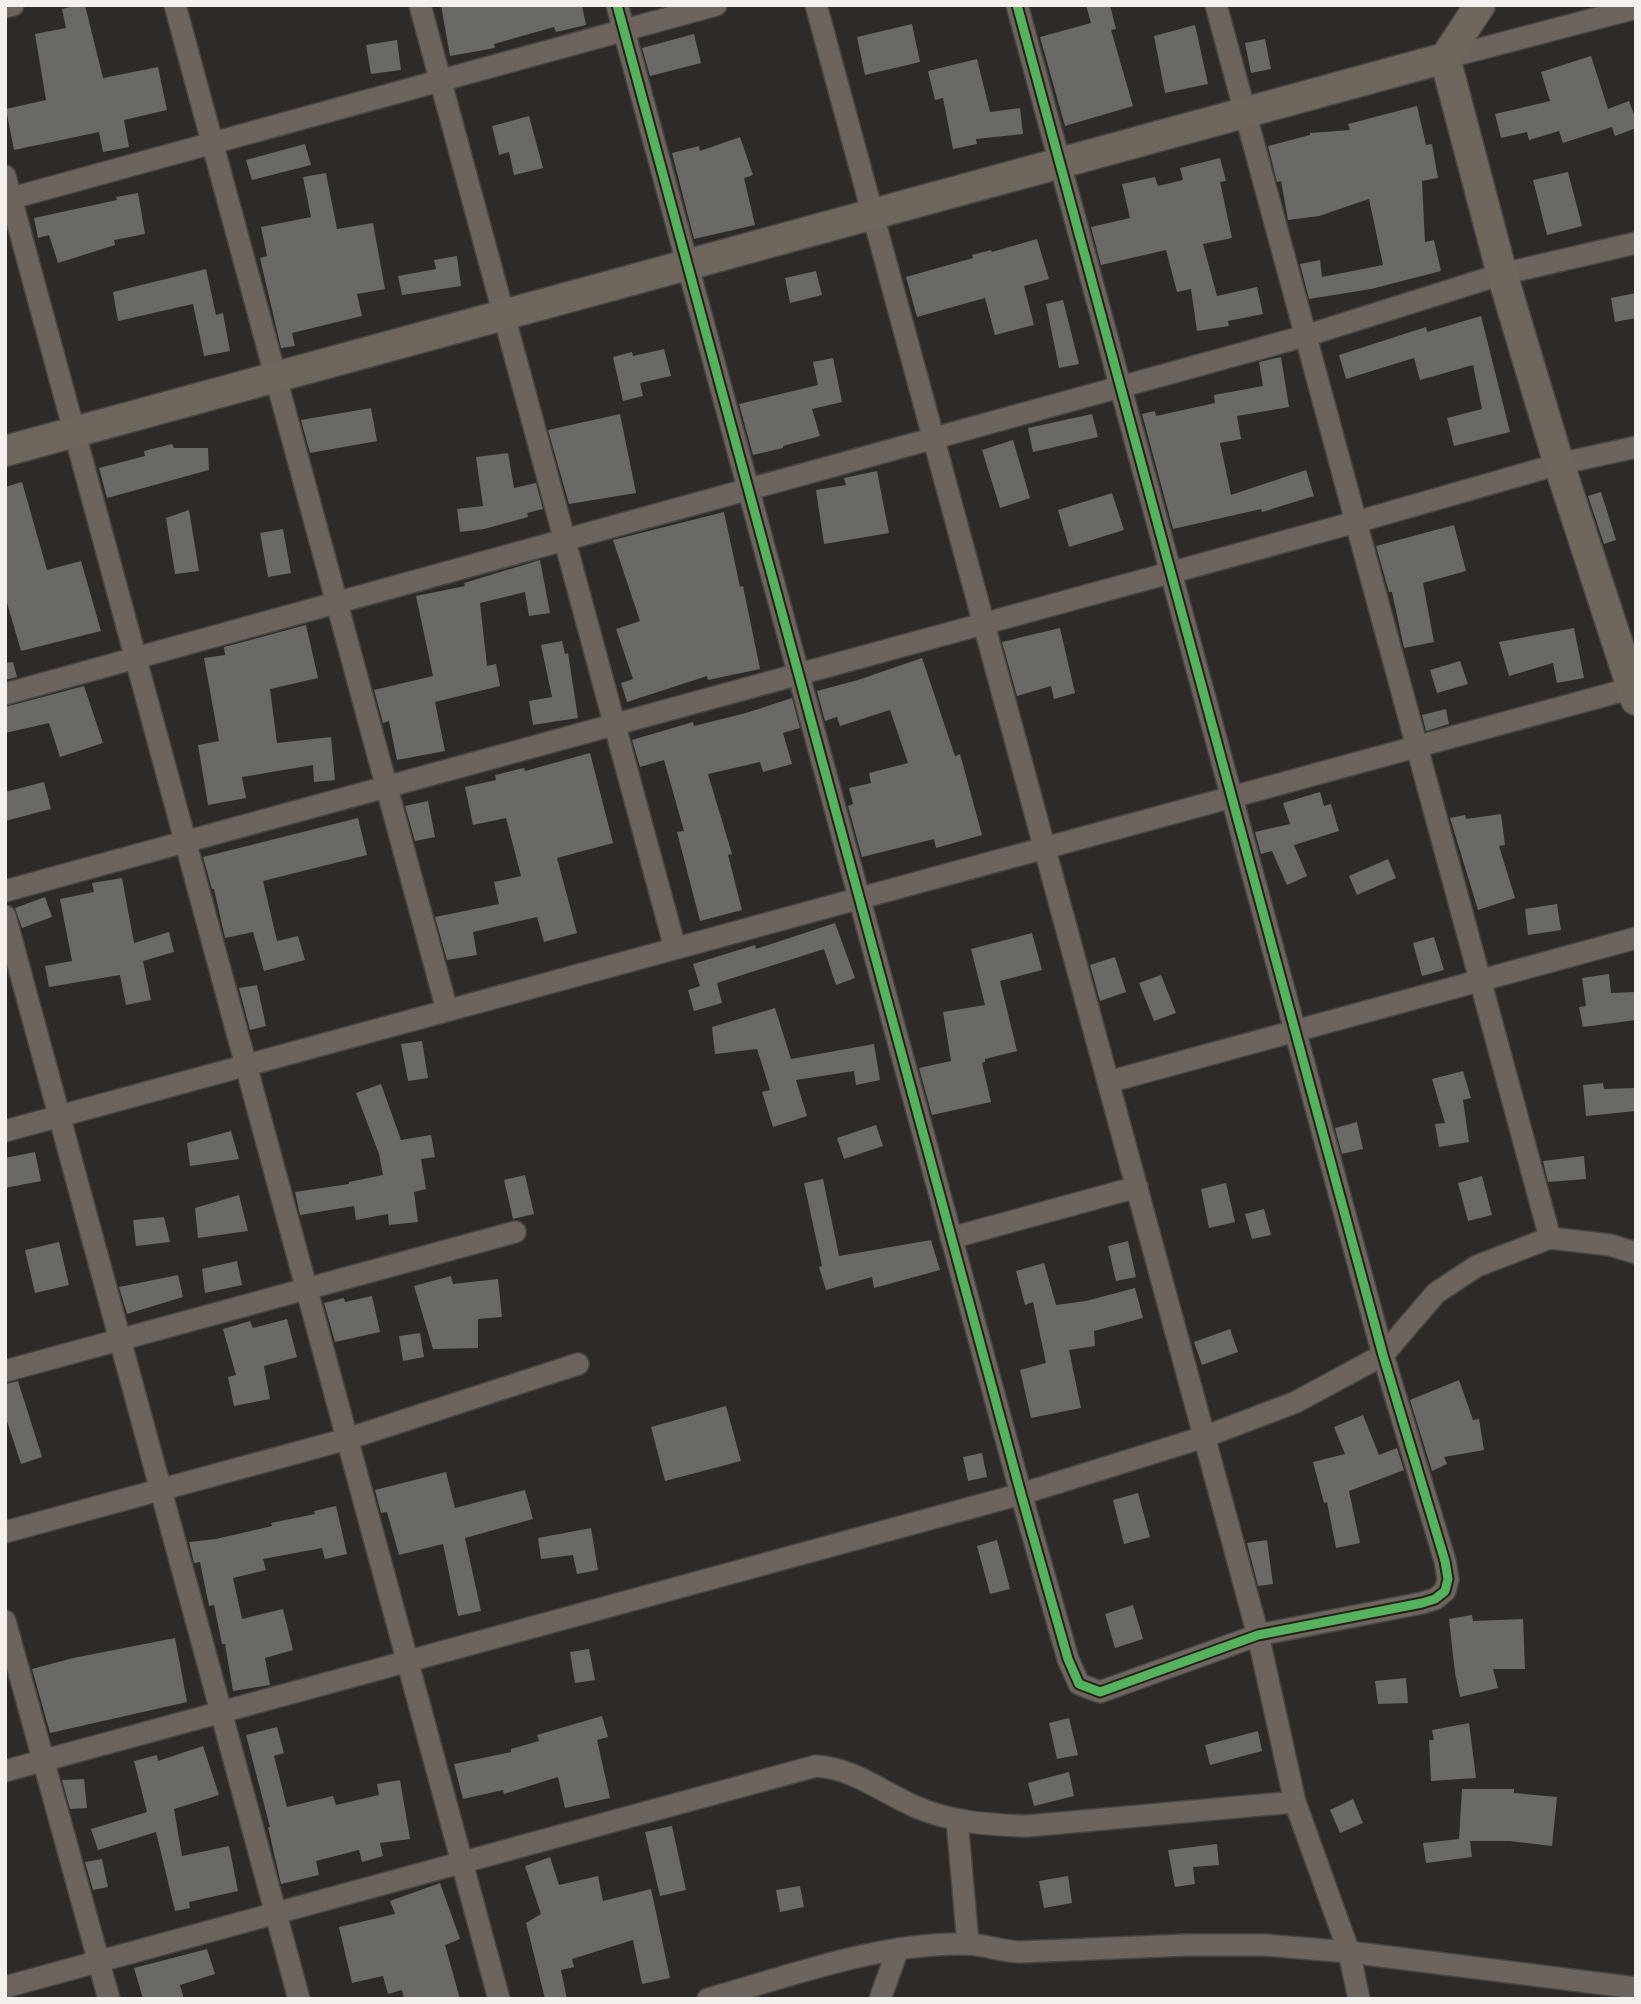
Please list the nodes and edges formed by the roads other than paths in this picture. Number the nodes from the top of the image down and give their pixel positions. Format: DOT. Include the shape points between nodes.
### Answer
graph roads {
  1 [pos="13,5"];
  2 [pos="175,5"];
  3 [pos="420,5"];
  4 [pos="617,5"];
  5 [pos="716,5"];
  6 [pos="816,5"];
  7 [pos="1017,5"];
  8 [pos="1216,5"];
  9 [pos="1480,5"];
  10 [pos="5,7"];
  11 [pos="1636,8"];
  12 [pos="624,31"];
  13 [pos="1446,58"];
  14 [pos="440,81"];
  15 [pos="1245,113"];
  16 [pos="212,143"];
  17 [pos="1059,163"];
  18 [pos="5,176"];
  19 [pos="8,199"];
  20 [pos="873,214"];
  21 [pos="1636,243"];
  22 [pos="687,265"];
  23 [pos="1502,274"];
  24 [pos="504,315"];
  25 [pos="1306,336"];
  26 [pos="276,377"];
  27 [pos="1120,387"];
  28 [pos="75,432"];
  29 [pos="934,438"];
  30 [pos="1636,447"];
  31 [pos="5,451"];
  32 [pos="1559,464"];
  33 [pos="748,489"];
  34 [pos="1356,522"];
  35 [pos="564,540"];
  36 [pos="1171,572"];
  37 [pos="337,602"];
  38 [pos="984,624"];
  39 [pos="136,658"];
  40 [pos="798,674"];
  41 [pos="1634,692"];
  42 [pos="5,694"];
  43 [pos="615,724"];
  44 [pos="1416,745"];
  45 [pos="387,787"];
  46 [pos="1231,796"];
  47 [pos="186,842"];
  48 [pos="1044,847"];
  49 [pos="5,891"];
  50 [pos="859,898"];
  51 [pos="5,916"];
  52 [pos="1636,938"];
  53 [pos="675,948"];
  54 [pos="1480,981"];
  55 [pos="447,1010"];
  56 [pos="1295,1031"];
  57 [pos="246,1065"];
  58 [pos="1108,1082"];
  59 [pos="59,1116"];
  60 [pos="5,1131"];
  61 [pos="1137,1187"];
  62 [pos="515,1232"];
  63 [pos="951,1238"];
  64 [pos="1550,1238"];
  65 [pos="1636,1253"];
  66 [pos="307,1289"];
  67 [pos="120,1340"];
  68 [pos="1383,1356"];
  69 [pos="579,1364"];
  70 [pos="5,1371"];
  71 [pos="1204,1437"];
  72 [pos="347,1439"];
  73 [pos="161,1490"];
  74 [pos="1021,1494"];
  75 [pos="5,1532"];
  76 [pos="5,1621"];
  77 [pos="1258,1635"];
  78 [pos="408,1661"];
  79 [pos="221,1713"];
  80 [pos="44,1761"];
  81 [pos="5,1771"];
  82 [pos="1295,1802"];
  83 [pos="957,1820"];
  84 [pos="462,1863"];
  85 [pos="276,1914"];
  86 [pos="968,1944"];
  87 [pos="898,1950"];
  88 [pos="1349,1952"];
  89 [pos="99,1962"];
  90 [pos="5,1987"];
  91 [pos="1636,1989"];
  92 [pos="109,1999"];
  93 [pos="299,1999"];
  94 [pos="499,1999"];
  95 [pos="708,1999"];
  96 [pos="880,1999"];
  97 [pos="1359,1999"];
  1 -- 10 [label="street"];
  2 -- 16 [label="street"];
  3 -- 14 [label="street"];
  4 -- 12 [label="street"];
  5 -- 12 [label="street"];
  6 -- 20 [label="street"];
  7 -- 17 [label="street"];
  8 -- 15 [label="street"];
  9 -- 13 [label="main road"];
  11 -- 13 [label="street"];
  12 -- 14 [label="street"];
  12 -- 22 [label="street"];
  13 -- 15 [label="main road"];
  13 -- 23 [label="main road"];
  14 -- 16 [label="street"];
  14 -- 24 [label="street"];
  15 -- 17 [label="main road"];
  15 -- 25 [label="street"];
  16 -- 19 [label="street"];
  16 -- 26 [label="street"];
  17 -- 20 [label="main road"];
  17 -- 27 [label="street"];
  18 -- 19 [label="street"];
  19 -- 28 [label="street"];
  20 -- 22 [label="main road"];
  20 -- 29 [label="street"];
  21 -- 23 [label="street"];
  22 -- 24 [label="main road"];
  22 -- 33 [label="street"];
  23 -- 25 [label="street"];
  23 -- 32 [label="main road"];
  24 -- 26 [label="main road"];
  24 -- 35 [label="street"];
  25 -- 27 [label="street"];
  25 -- 34 [label="street"];
  26 -- 28 [label="main road"];
  26 -- 37 [label="street"];
  27 -- 29 [label="street"];
  27 -- 36 [label="street"];
  28 -- 31 [label="main road"];
  28 -- 39 [label="street"];
  29 -- 33 [label="street"];
  29 -- 38 [label="street"];
  30 -- 32 [label="street"];
  32 -- 34 [label="street"];
  32 -- 41 [label="main road"];
  33 -- 35 [label="street"];
  33 -- 40 [label="street"];
  34 -- 36 [label="street"];
  34 -- 44 [label="street"];
  35 -- 37 [label="street"];
  35 -- 43 [label="street"];
  36 -- 38 [label="street"];
  36 -- 46 [label="street"];
  37 -- 39 [label="street"];
  37 -- 45 [label="street"];
  38 -- 40 [label="street"];
  38 -- 48 [label="street"];
  39 -- 42 [label="street"];
  39 -- 47 [label="street"];
  40 -- 43 [label="street"];
  40 -- 50 [label="street"];
  41 -- 44 [label="street"];
  43 -- 45 [label="street"];
  43 -- 53 [label="street"];
  44 -- 46 [label="street"];
  44 -- 54 [label="street"];
  45 -- 47 [label="street"];
  45 -- 55 [label="street"];
  46 -- 48 [label="street"];
  46 -- 56 [label="street"];
  47 -- 49 [label="street"];
  47 -- 57 [label="street"];
  48 -- 50 [label="street"];
  48 -- 58 [label="street"];
  50 -- 53 [label="street"];
  50 -- 63 [label="street"];
  51 -- 59 [label="street"];
  52 -- 54 [label="street"];
  53 -- 55 [label="street"];
  54 -- 56 [label="street"];
  54 -- 64 [label="street"];
  55 -- 57 [label="street"];
  56 -- 58 [label="street"];
  56 -- 68 [label="street"];
  57 -- 59 [label="street"];
  57 -- 66 [label="street"];
  58 -- 61 [label="street"];
  59 -- 60 [label="street"];
  59 -- 67 [label="street"];
  61 -- 63 [label="street"];
  61 -- 71 [label="street"];
  62 -- 66 [label="street"];
  63 -- 74 [label="street"];
  64 -- 65 [label="street" via="1610,1244"];
  64 -- 68 [label="street" via="1455,1279 1436,1293"];
  66 -- 67 [label="street"];
  66 -- 72 [label="street"];
  67 -- 70 [label="street"];
  67 -- 73 [label="street"];
  68 -- 71 [label="street" via="1296,1402"];
  68 -- 77 [label="street" via="1445,1561 1445,1591 1422,1603"];
  69 -- 72 [label="street"];
  71 -- 74 [label="street"];
  71 -- 77 [label="street"];
  72 -- 73 [label="street"];
  72 -- 78 [label="street"];
  73 -- 75 [label="street"];
  73 -- 79 [label="street"];
  74 -- 77 [label="street" via="1068,1660 1079,1684 1100,1692"];
  74 -- 78 [label="street"];
  76 -- 80 [label="street"];
  77 -- 82 [label="street"];
  78 -- 79 [label="street"];
  78 -- 84 [label="street"];
  79 -- 80 [label="street"];
  79 -- 85 [label="street"];
  80 -- 81 [label="street"];
  80 -- 89 [label="street"];
  82 -- 83 [label="street" via="1027,1826"];
  82 -- 88 [label="street"];
  83 -- 84 [label="street" via="916,1807 836,1767 816,1766"];
  83 -- 86 [label="street"];
  84 -- 85 [label="street"];
  84 -- 94 [label="street"];
  85 -- 89 [label="street"];
  85 -- 93 [label="street"];
  86 -- 87 [label="street"];
  86 -- 88 [label="street" via="1019,1952 1264,1945"];
  87 -- 95 [label="street"];
  87 -- 96 [label="street"];
  88 -- 91 [label="street"];
  88 -- 97 [label="street"];
  89 -- 90 [label="street"];
  89 -- 92 [label="street"];
}
